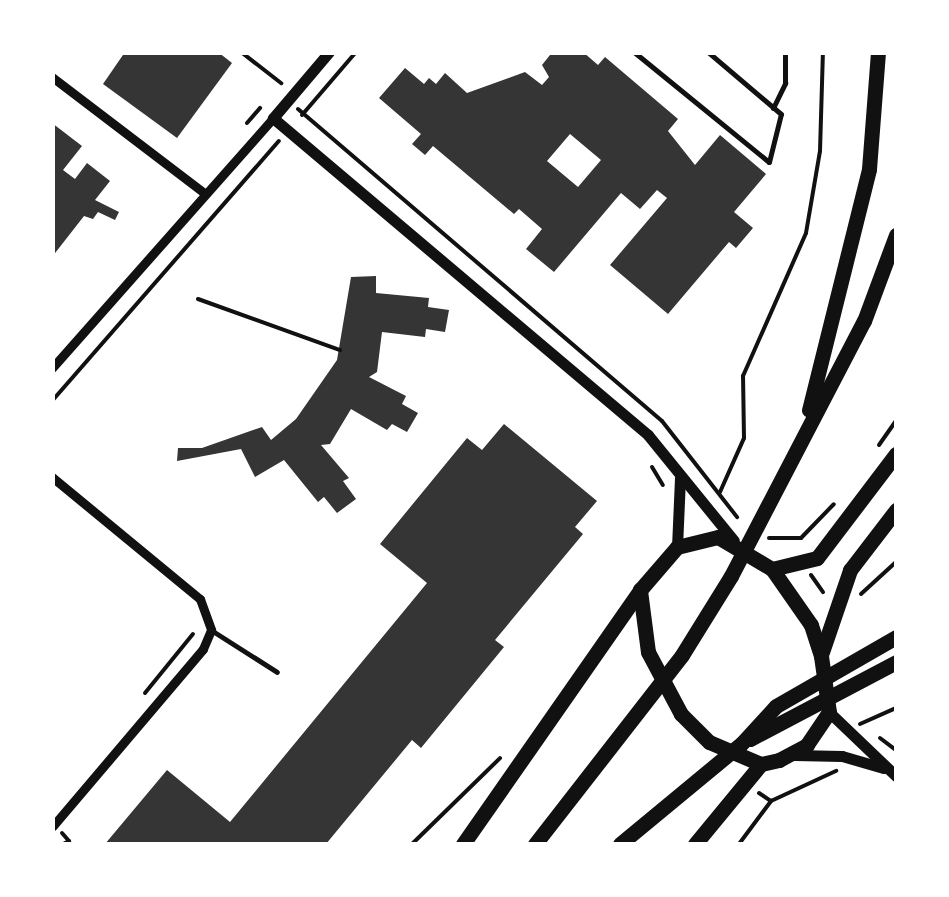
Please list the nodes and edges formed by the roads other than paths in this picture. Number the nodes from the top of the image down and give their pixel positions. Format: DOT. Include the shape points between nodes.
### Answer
graph roads {
  1 [pos="328,52"];
  2 [pos="634,52"];
  3 [pos="708,52"];
  4 [pos="785,52"];
  5 [pos="878,52"];
  6 [pos="52,77"];
  7 [pos="774,108"];
  8 [pos="273,118"];
  9 [pos="204,194"];
  10 [pos="896,235"];
  11 [pos="52,368"];
  12 [pos="802,438"];
  13 [pos="896,454"];
  14 [pos="52,477"];
  15 [pos="680,478"];
  16 [pos="896,510"];
  17 [pos="734,542"];
  18 [pos="677,547"];
  19 [pos="772,568"];
  20 [pos="640,590"];
  21 [pos="211,630"];
  22 [pos="896,637"];
  23 [pos="822,656"];
  24 [pos="896,662"];
  25 [pos="277,672"];
  26 [pos="829,712"];
  27 [pos="742,743"];
  28 [pos="794,755"];
  29 [pos="761,764"];
  30 [pos="891,773"];
  31 [pos="52,827"];
  32 [pos="464,844"];
  33 [pos="535,844"];
  34 [pos="620,844"];
  35 [pos="695,844"];
  1 -- 8 [label="street"];
  2 -- 7 [label="lane" via="769,162 781,114"];
  3 -- 7 [label="lane"];
  4 -- 7 [label="lane" via="785,83"];
  5 -- 12 [label="main road" via="869,170"];
  6 -- 9 [label="street"];
  8 -- 9 [label="street"];
  8 -- 15 [label="street" via="648,434"];
  9 -- 11 [label="street"];
  10 -- 12 [label="main road" via="864,321"];
  12 -- 33 [label="main road" via="731,576 598,770"];
  13 -- 19 [label="main road" via="806,565"];
  14 -- 21 [label="street" via="200,600"];
  15 -- 17 [label="street"];
  15 -- 18 [label="street"];
  16 -- 23 [label="main road" via="835,600"];
  17 -- 18 [label="main road" via="699,538"];
  17 -- 19 [label="main road"];
  18 -- 20 [label="main road"];
  19 -- 23 [label="main road" via="812,625"];
  20 -- 29 [label="main road" via="648,652 681,714 723,751"];
  20 -- 32 [label="main road"];
  21 -- 25 [label="lane"];
  21 -- 31 [label="street"];
  22 -- 27 [label="main road" via="776,706"];
  23 -- 26 [label="main road"];
  24 -- 27 [label="main road"];
  26 -- 28 [label="main road"];
  26 -- 30 [label="street"];
  27 -- 34 [label="main road"];
  28 -- 29 [label="main road"];
  28 -- 30 [label="street" via="842,756"];
  29 -- 35 [label="main road"];
}
